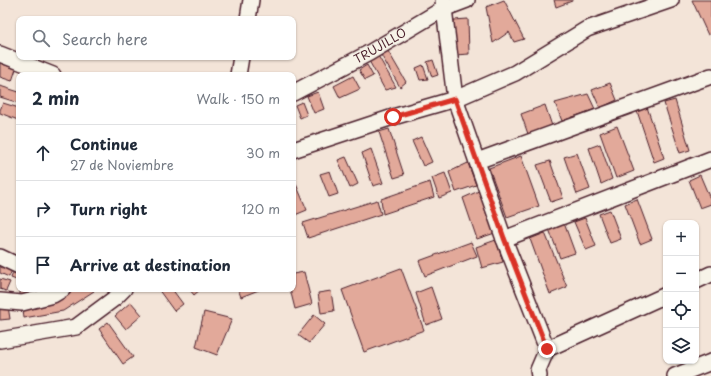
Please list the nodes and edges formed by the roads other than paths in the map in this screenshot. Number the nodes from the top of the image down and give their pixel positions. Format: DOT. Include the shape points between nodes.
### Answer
graph roads {
  1 [pos="251,0"];
  2 [pos="467,0"];
  3 [pos="671,0"];
  4 [pos="443,5"];
  5 [pos="248,16"];
  6 [pos="0,54"];
  7 [pos="240,60"];
  8 [pos="46,72"];
  9 [pos="238,72"];
  10 [pos="711,76"];
  11 [pos="296,91"];
  12 [pos="455,99"];
  13 [pos="296,149"];
  14 [pos="711,159"];
  15 [pos="477,161"];
  16 [pos="504,238"];
  17 [pos="0,257"];
  18 [pos="16,265"];
  19 [pos="711,274"];
  20 [pos="699,280"];
  21 [pos="58,292"];
  22 [pos="121,292"];
  23 [pos="663,296"];
  24 [pos="0,301"];
  25 [pos="0,340"];
  26 [pos="547,349"];
  27 [pos="711,362"];
  28 [pos="539,376"];
  29 [pos="675,376"];
  1 -- 5 [label="street"];
  2 -- 4 [label="street, TRUJILLO"];
  3 -- 12 [label="street" via="587,29 515,73"];
  4 -- 11 [label="street, TRUJILLO" via="369,53"];
  4 -- 12 [label="street"];
  6 -- 8 [label="street"];
  7 -- 9 [label="street"];
  10 -- 15 [label="street"];
  12 -- 13 [label="street"];
  12 -- 15 [label="street"];
  14 -- 16 [label="street"];
  15 -- 16 [label="street"];
  16 -- 26 [label="street"];
  17 -- 18 [label="street"];
  19 -- 20 [label="street"];
  21 -- 24 [label="street" via="22,303"];
  22 -- 25 [label="street" via="76,327"];
  23 -- 26 [label="street"];
  26 -- 28 [label="street" via="538,370"];
  27 -- 29 [label="street"];
}
